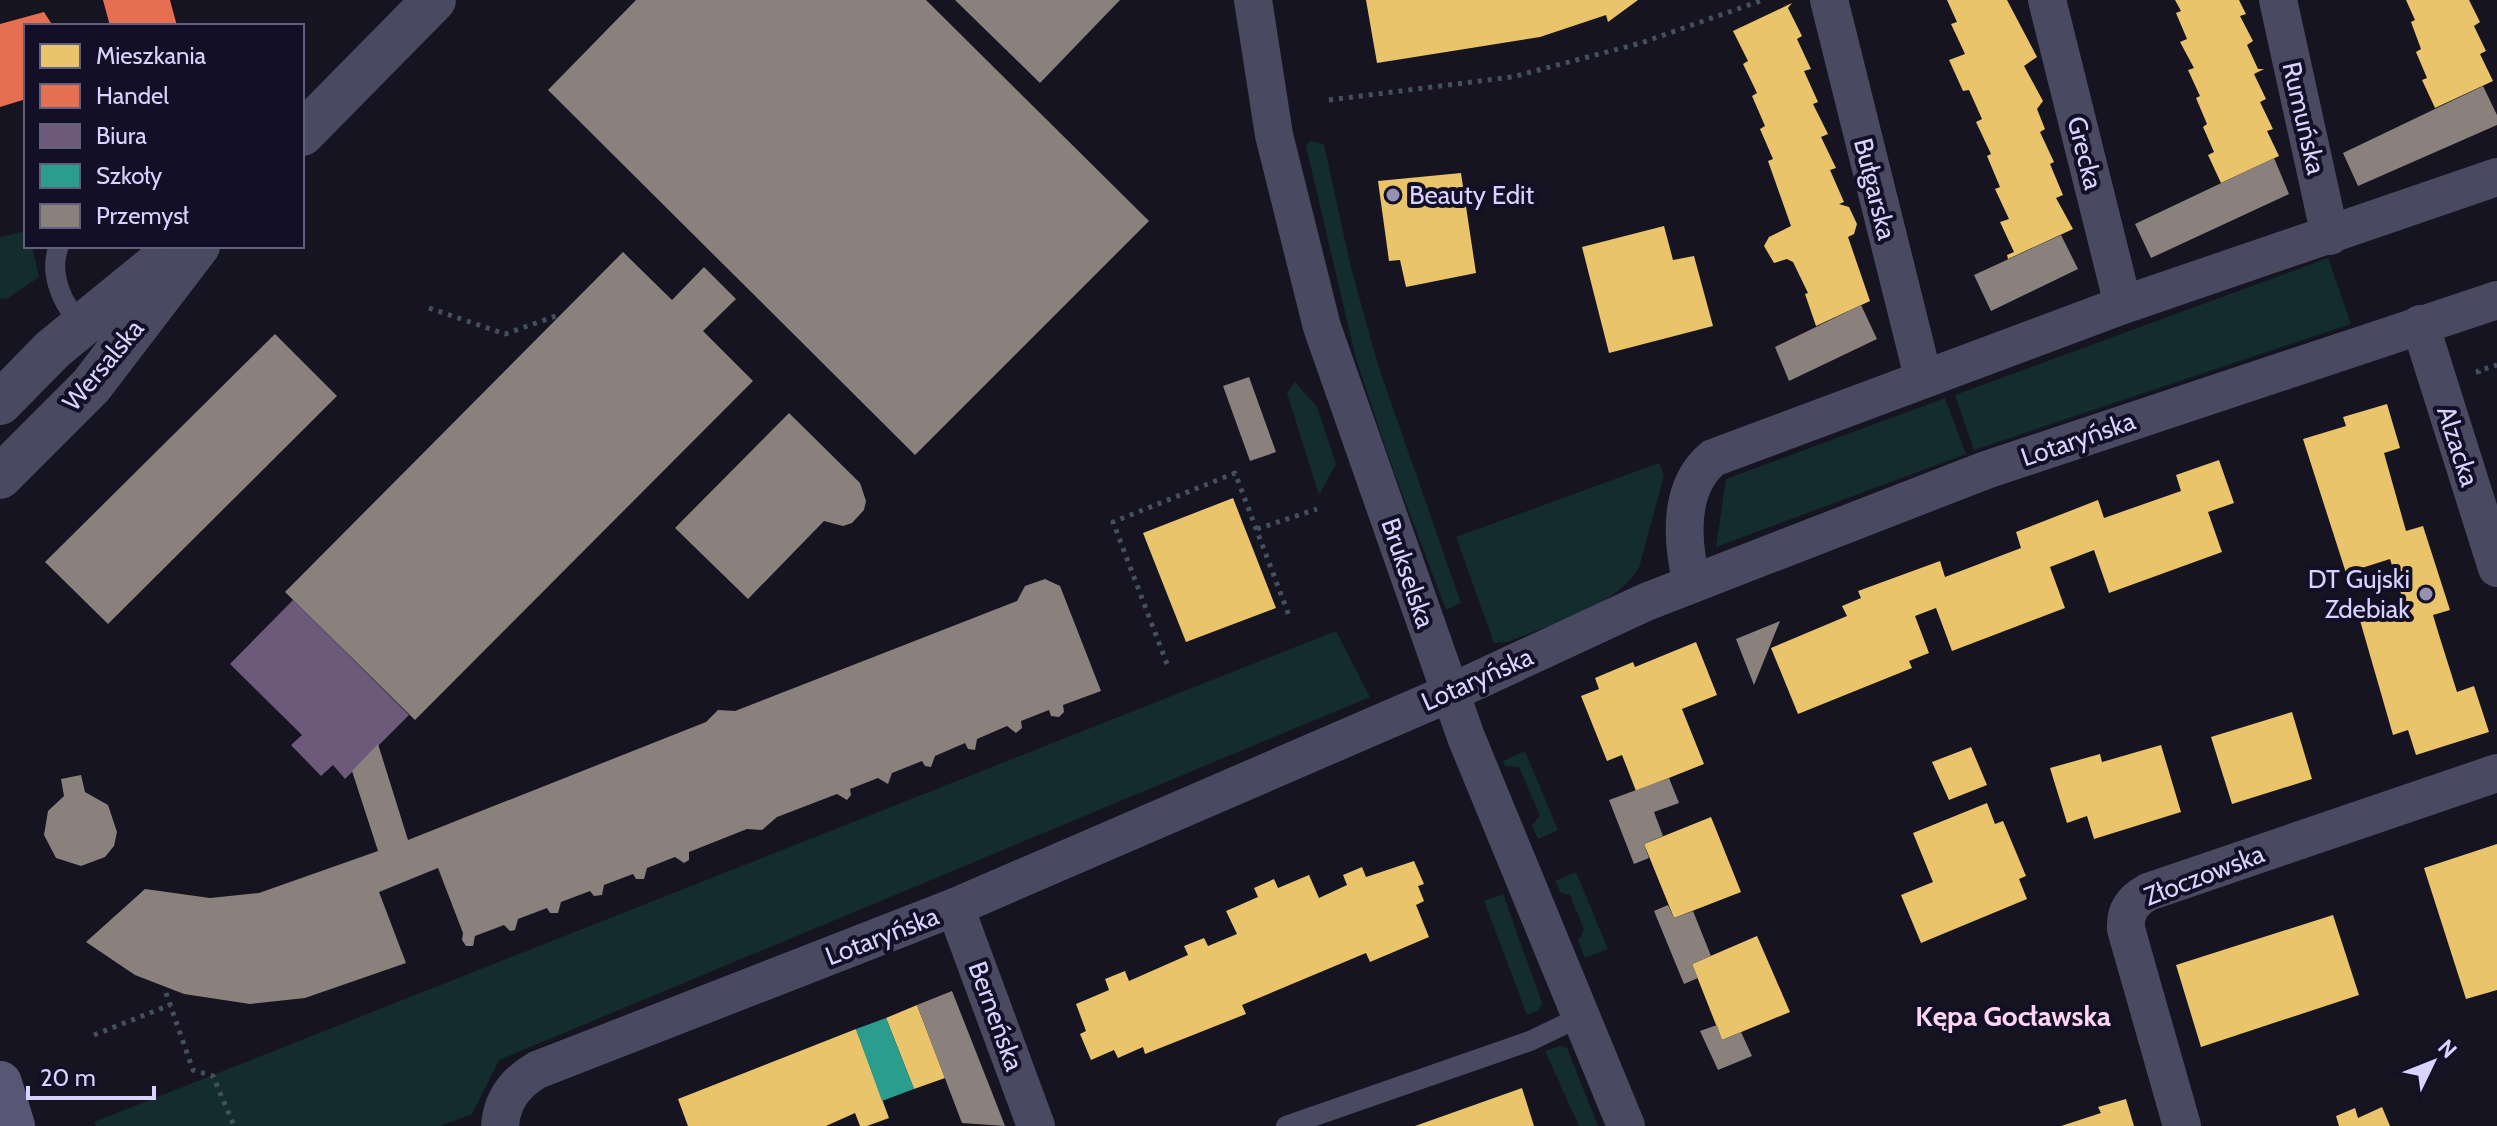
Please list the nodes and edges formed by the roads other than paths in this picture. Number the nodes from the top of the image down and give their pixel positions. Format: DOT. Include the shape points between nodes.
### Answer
graph roads {
  1 [pos="434,0"];
  2 [pos="1253,0"];
  3 [pos="1829,0"];
  4 [pos="2047,0"];
  5 [pos="2278,0"];
  6 [pos="310,115"];
  7 [pos="2497,177"];
  8 [pos="2330,236"];
  9 [pos="59,248"];
  10 [pos="177,248"];
  11 [pos="196,248"];
  12 [pos="2497,300"];
  13 [pos="2123,305"];
  14 [pos="2420,324"];
  15 [pos="68,336"];
  16 [pos="125,340"];
  17 [pos="0,366"];
  18 [pos="1923,377"];
  19 [pos="0,403"];
  20 [pos="0,477"];
  21 [pos="2497,568"];
  22 [pos="1692,584"];
  23 [pos="1450,693"];
  24 [pos="2497,773"];
  25 [pos="955,907"];
  26 [pos="1580,1017"];
  27 [pos="0,1083"];
  28 [pos="13,1126"];
  29 [pos="500,1126"];
  30 [pos="1036,1126"];
  31 [pos="1286,1126"];
  32 [pos="1626,1126"];
  33 [pos="2182,1126"];
  1 -- 6 [label="street"];
  2 -- 23 [label="street, Brukselska" via="1274,135 1322,327"];
  3 -- 18 [label="street, Bułgarska"];
  4 -- 13 [label="street, Grecka"];
  5 -- 8 [label="street, Rumuńska"];
  7 -- 8 [label="street"];
  8 -- 13 [label="street"];
  9 -- 15 [label="lane" via="55,275"];
  10 -- 15 [label="street, Wersalska"];
  11 -- 16 [label="street, Wersalska"];
  12 -- 14 [label="street, Lotaryńska"];
  13 -- 18 [label="street"];
  14 -- 21 [label="street, Alzacka"];
  14 -- 22 [label="street, Lotaryńska" via="1986,470"];
  15 -- 16 [label="lane"];
  15 -- 17 [label="street, Wersalska"];
  15 -- 19 [label="street, Wersalska"];
  16 -- 20 [label="street, Wersalska" via="91,386"];
  18 -- 22 [label="street" via="1713,458 1701,468 1687,501 1685,556"];
  22 -- 23 [label="street, Lotaryńska"];
  23 -- 25 [label="street, Lotaryńska"];
  23 -- 26 [label="street, Brukselska"];
  24 -- 33 [label="street, Złoczowska" via="2148,892 2133,903 2126,929"];
  25 -- 29 [label="street, Lotaryńska" via="537,1070 510,1093"];
  25 -- 30 [label="street, Berneńska"];
  26 -- 31 [label="lane" via="1530,1041"];
  26 -- 32 [label="street, Brukselska"];
  27 -- 28 [label="main road"];
}
